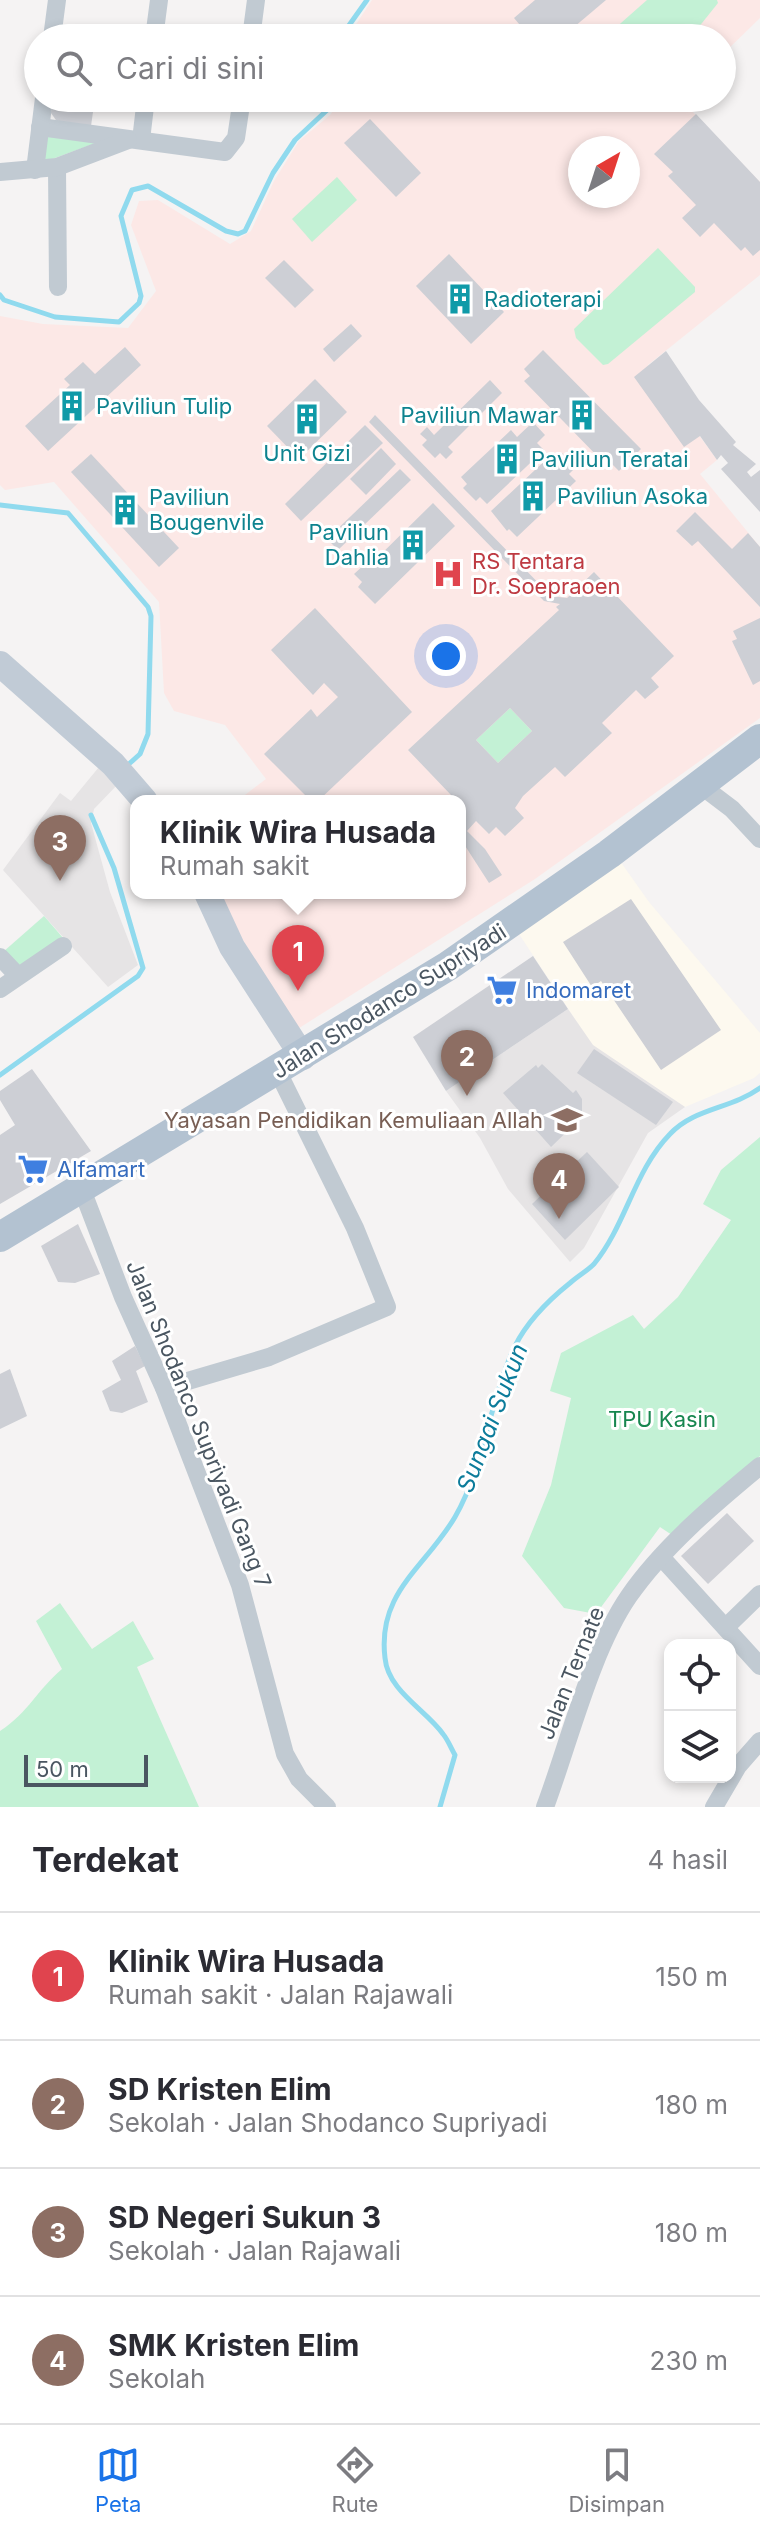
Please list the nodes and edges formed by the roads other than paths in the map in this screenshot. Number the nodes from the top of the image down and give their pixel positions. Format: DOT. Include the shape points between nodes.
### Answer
graph roads {
  1 [pos="57,0"];
  2 [pos="159,0"];
  3 [pos="256,0"];
  4 [pos="54,24"];
  5 [pos="156,24"];
  6 [pos="253,24"];
  7 [pos="42,112"];
  8 [pos="143,112"];
  9 [pos="240,112"];
  10 [pos="40,127"];
  11 [pos="136,139"];
  12 [pos="57,167"];
  13 [pos="35,170"];
  14 [pos="0,172"];
  15 [pos="58,287"];
  16 [pos="0,664"];
  17 [pos="760,739"];
  18 [pos="699,784"];
  19 [pos="140,795"];
  20 [pos="760,839"];
  21 [pos="210,899"];
  22 [pos="63,946"];
  23 [pos="0,957"];
  24 [pos="18,976"];
  25 [pos="0,989"];
  26 [pos="291,1064"];
  27 [pos="81,1187"];
  28 [pos="0,1237"];
  29 [pos="164,1388"];
  30 [pos="760,1466"];
  31 [pos="662,1558"];
  32 [pos="760,1594"];
  33 [pos="726,1627"];
  34 [pos="760,1666"];
  35 [pos="760,1741"];
  36 [pos="327,1807"];
  37 [pos="545,1807"];
  38 [pos="714,1807"];
  1 -- 4 [label="street"];
  2 -- 5 [label="street"];
  3 -- 6 [label="street"];
  7 -- 10 [label="street"];
  8 -- 11 [label="street"];
  9 -- 11 [label="street" via="236,138 225,152"];
  10 -- 11 [label="street"];
  10 -- 13 [label="street"];
  11 -- 12 [label="street"];
  12 -- 13 [label="street"];
  12 -- 15 [label="street"];
  13 -- 14 [label="street"];
  16 -- 19 [label="street" via="113,764"];
  17 -- 18 [label="main road, Jalan Shodanco Supriyadi"];
  18 -- 20 [label="street"];
  18 -- 26 [label="main road, Jalan Shodanco Supriyadi" via="531,910"];
  21 -- 26 [label="street"];
  22 -- 24 [label="street"];
  23 -- 24 [label="street"];
  24 -- 25 [label="street"];
  26 -- 27 [label="main road, Jalan Shodanco Supriyadi"];
  26 -- 29 [label="street" via="387,1307 269,1357"];
  27 -- 28 [label="main road, Jalan Shodanco Supriyadi"];
  27 -- 29 [label="street, Jalan Shodanco Supriyadi Gang 7"];
  29 -- 36 [label="street, Jalan Shodanco Supriyadi Gang 7" via="240,1585 285,1754 299,1779"];
  30 -- 31 [label="street, Jalan Ternate"];
  31 -- 33 [label="street"];
  31 -- 37 [label="street, Jalan Ternate" via="628,1598 608,1636"];
  32 -- 33 [label="street"];
  33 -- 34 [label="street"];
  35 -- 38 [label="street"];
}
